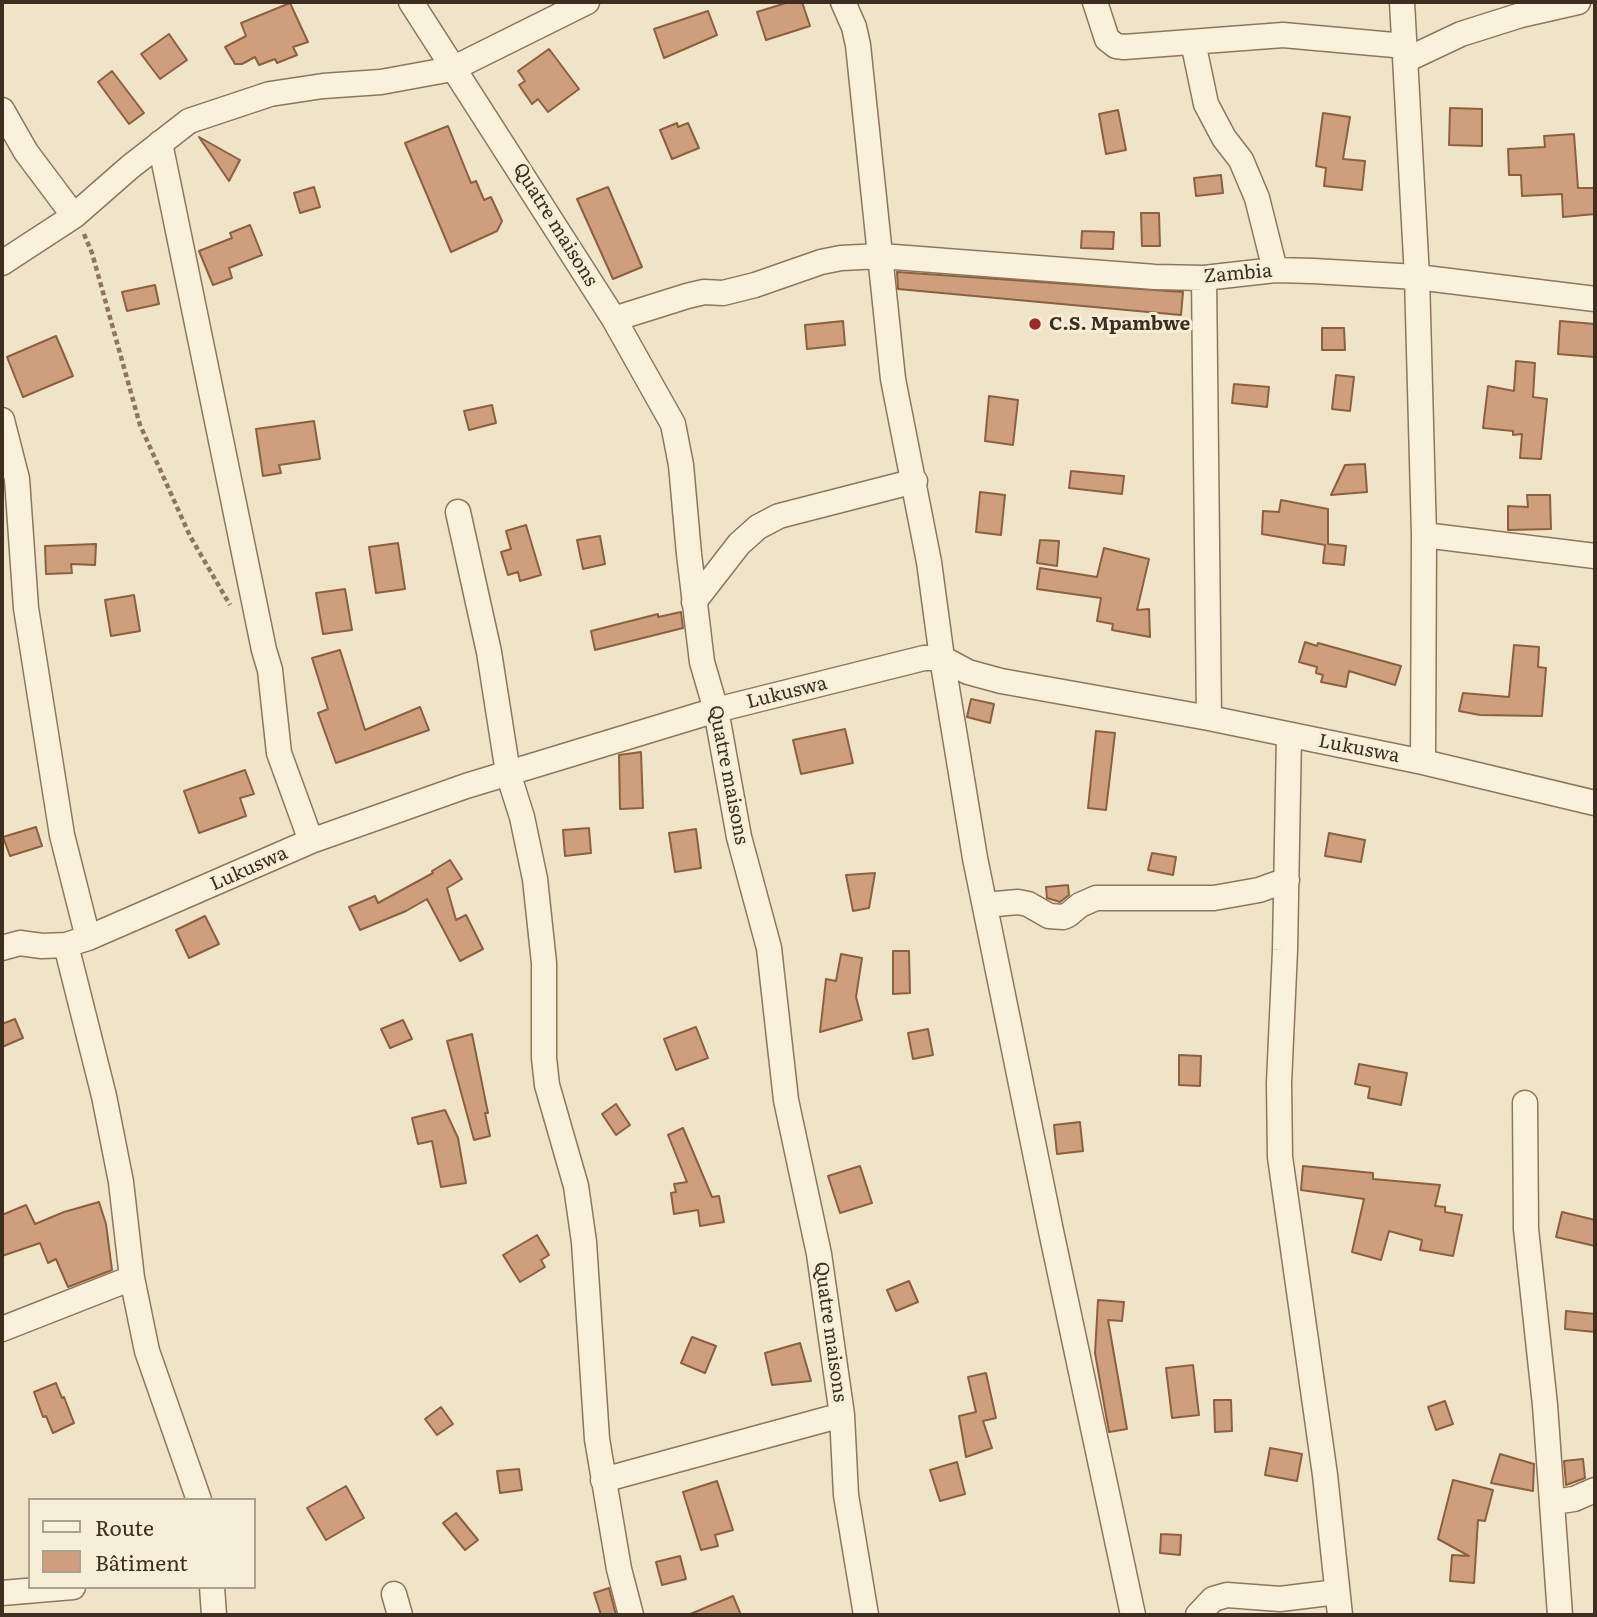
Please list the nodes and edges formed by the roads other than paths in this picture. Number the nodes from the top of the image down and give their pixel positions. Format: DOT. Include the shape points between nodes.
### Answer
graph roads {
  1 [pos="411,2"];
  2 [pos="587,2"];
  3 [pos="844,2"];
  4 [pos="1095,2"];
  5 [pos="1402,2"];
  6 [pos="1578,2"];
  7 [pos="1193,42"];
  8 [pos="1405,53"];
  9 [pos="452,69"];
  10 [pos="2,110"];
  11 [pos="160,144"];
  12 [pos="74,216"];
  13 [pos="881,256"];
  14 [pos="2,263"];
  15 [pos="1275,270"];
  16 [pos="1417,277"];
  17 [pos="1204,278"];
  18 [pos="1595,299"];
  19 [pos="614,318"];
  20 [pos="2,420"];
  21 [pos="9,480"];
  22 [pos="915,481"];
  23 [pos="458,512"];
  24 [pos="1424,535"];
  25 [pos="1595,556"];
  26 [pos="694,602"];
  27 [pos="942,658"];
  28 [pos="716,710"];
  29 [pos="1209,718"];
  30 [pos="1289,735"];
  31 [pos="1423,762"];
  32 [pos="508,773"];
  33 [pos="1595,803"];
  34 [pos="311,841"];
  35 [pos="1287,880"];
  36 [pos="985,905"];
  37 [pos="77,941"];
  38 [pos="2,948"];
  39 [pos="1525,1103"];
  40 [pos="132,1278"];
  41 [pos="2,1329"];
  42 [pos="842,1415"];
  43 [pos="603,1480"];
  44 [pos="1595,1490"];
  45 [pos="198,1498"];
  46 [pos="1553,1502"];
  47 [pos="45,1589"];
  48 [pos="212,1589"];
  49 [pos="2,1592"];
  50 [pos="1339,1603"];
  51 [pos="214,1615"];
  52 [pos="631,1615"];
  53 [pos="866,1615"];
  54 [pos="1133,1615"];
  55 [pos="1198,1615"];
  56 [pos="1560,1615"];
  1 -- 9 [label="street, Quatre maisons"];
  2 -- 9 [label="street"];
  3 -- 13 [label="street" via="858,45"];
  4 -- 7 [label="street" via="1107,39 1116,46"];
  5 -- 8 [label="street"];
  6 -- 8 [label="street" via="1521,15"];
  7 -- 8 [label="street" via="1283,35"];
  7 -- 15 [label="street" via="1206,104 1241,160 1260,208"];
  8 -- 16 [label="street"];
  9 -- 11 [label="street" via="270,94 189,121"];
  9 -- 19 [label="street, Quatre maisons"];
  10 -- 12 [label="street" via="26,152"];
  11 -- 12 [label="street"];
  11 -- 34 [label="street" via="270,670 279,753"];
  12 -- 14 [label="street"];
  13 -- 17 [label="street, Zambia"];
  13 -- 19 [label="street, Zambia" via="821,262 755,285 723,293 704,292"];
  13 -- 22 [label="street" via="893,379"];
  15 -- 16 [label="street, Zambia"];
  15 -- 17 [label="street, Zambia"];
  16 -- 18 [label="street, Zambia"];
  16 -- 24 [label="street"];
  17 -- 29 [label="street"];
  19 -- 26 [label="street, Quatre maisons" via="673,424"];
  20 -- 21 [label="street"];
  21 -- 37 [label="street"];
  22 -- 26 [label="street" via="779,516 758,527"];
  22 -- 27 [label="street"];
  23 -- 32 [label="street" via="489,652"];
  24 -- 25 [label="street"];
  24 -- 31 [label="street"];
  26 -- 28 [label="street, Quatre maisons" via="702,662"];
  27 -- 28 [label="street, Lukuswa" via="924,658"];
  27 -- 29 [label="street, Lukuswa" via="983,678"];
  27 -- 36 [label="street"];
  28 -- 32 [label="street, Lukuswa"];
  28 -- 42 [label="street, Quatre maisons" via="739,837 769,948 786,1100 818,1254"];
  29 -- 30 [label="street, Lukuswa"];
  30 -- 31 [label="street, Lukuswa"];
  30 -- 35 [label="street"];
  31 -- 33 [label="street, Lukuswa"];
  32 -- 34 [label="street, Lukuswa"];
  32 -- 43 [label="street" via="535,879 544,963 547,1085 576,1186 584,1242"];
  34 -- 37 [label="street, Lukuswa"];
  35 -- 36 [label="street" via="1214,898 1096,898 1063,917 1018,902"];
  35 -- 50 [label="street" via="1280,1157"];
  36 -- 54 [label="street"];
  37 -- 38 [label="street, Lukuswa"];
  37 -- 40 [label="street" via="121,1182"];
  39 -- 46 [label="street" via="1526,1229"];
  40 -- 41 [label="street"];
  40 -- 45 [label="street" via="146,1351"];
  42 -- 43 [label="street"];
  42 -- 53 [label="street, Quatre maisons" via="846,1495"];
  43 -- 52 [label="street"];
  44 -- 46 [label="street"];
  46 -- 56 [label="street"];
  47 -- 49 [label="street"];
  48 -- 51 [label="street"];
  50 -- 55 [label="street" via="1227,1595 1213,1599"];
}
